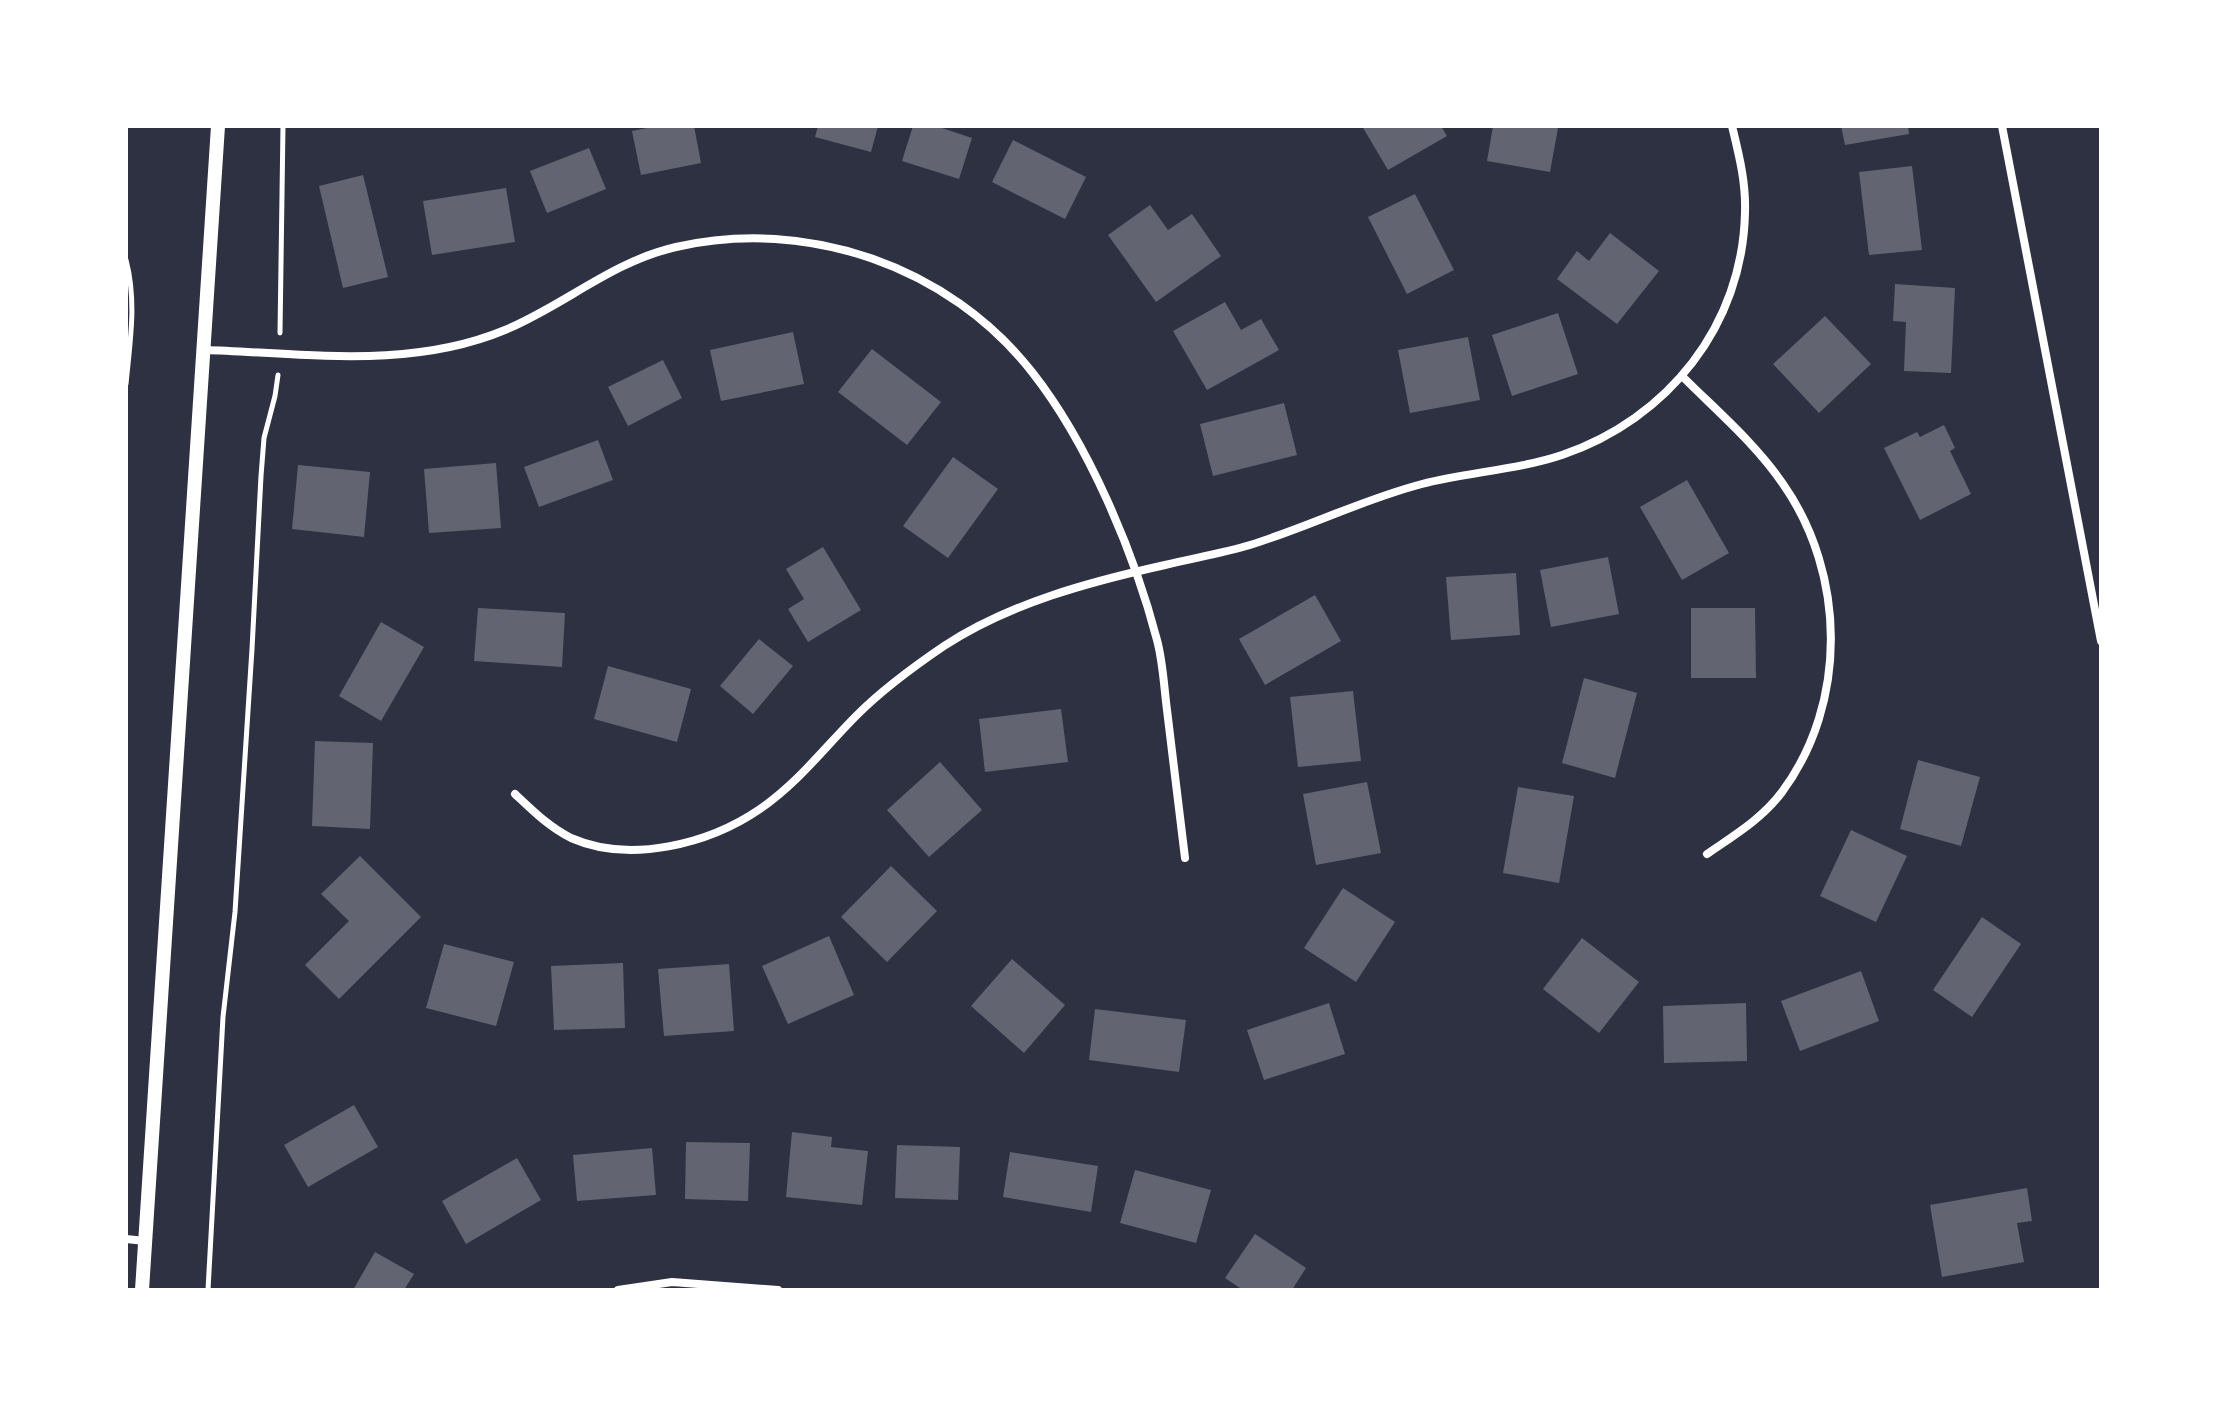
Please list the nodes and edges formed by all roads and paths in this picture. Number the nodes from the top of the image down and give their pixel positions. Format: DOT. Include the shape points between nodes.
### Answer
graph roads {
  1 [pos="218,126"];
  2 [pos="283,126"];
  3 [pos="1732,126"];
  4 [pos="2002,126"];
  5 [pos="126,260"];
  6 [pos="204,350"];
  7 [pos="280,353"];
  8 [pos="1683,377"];
  9 [pos="126,384"];
  10 [pos="1137,571"];
  11 [pos="2101,641"];
  12 [pos="515,794"];
  13 [pos="1707,854"];
  14 [pos="1185,858"];
  15 [pos="126,1239"];
  16 [pos="145,1241"];
  17 [pos="142,1290"];
  18 [pos="208,1290"];
  19 [pos="618,1290"];
  20 [pos="778,1290"];
  1 -- 6 [label="street"];
  2 -- 7 [label="path"];
  3 -- 8 [label="street" via="1744,173 1741,256 1707,344"];
  4 -- 11 [label="street"];
  5 -- 9 [label="path" via="134,312"];
  6 -- 7 [label="street"];
  6 -- 16 [label="street"];
  7 -- 10 [label="street" via="402,356 473,342 637,259 713,240 786,240 858,253 954,300 1030,369 1084,452"];
  7 -- 18 [label="path" via="261,476"];
  8 -- 10 [label="street" via="1606,436 1557,457 1420,485 1248,545"];
  8 -- 13 [label="street" via="1783,484 1825,578 1831,617 1825,697 1798,768 1780,795"];
  10 -- 12 [label="street" via="1047,596 947,644 858,714 762,808 693,840 637,849 603,848 542,821"];
  10 -- 14 [label="street" via="1158,644"];
  15 -- 16 [label="street"];
  16 -- 17 [label="street"];
  19 -- 20 [label="street" via="672,1282"];
}
